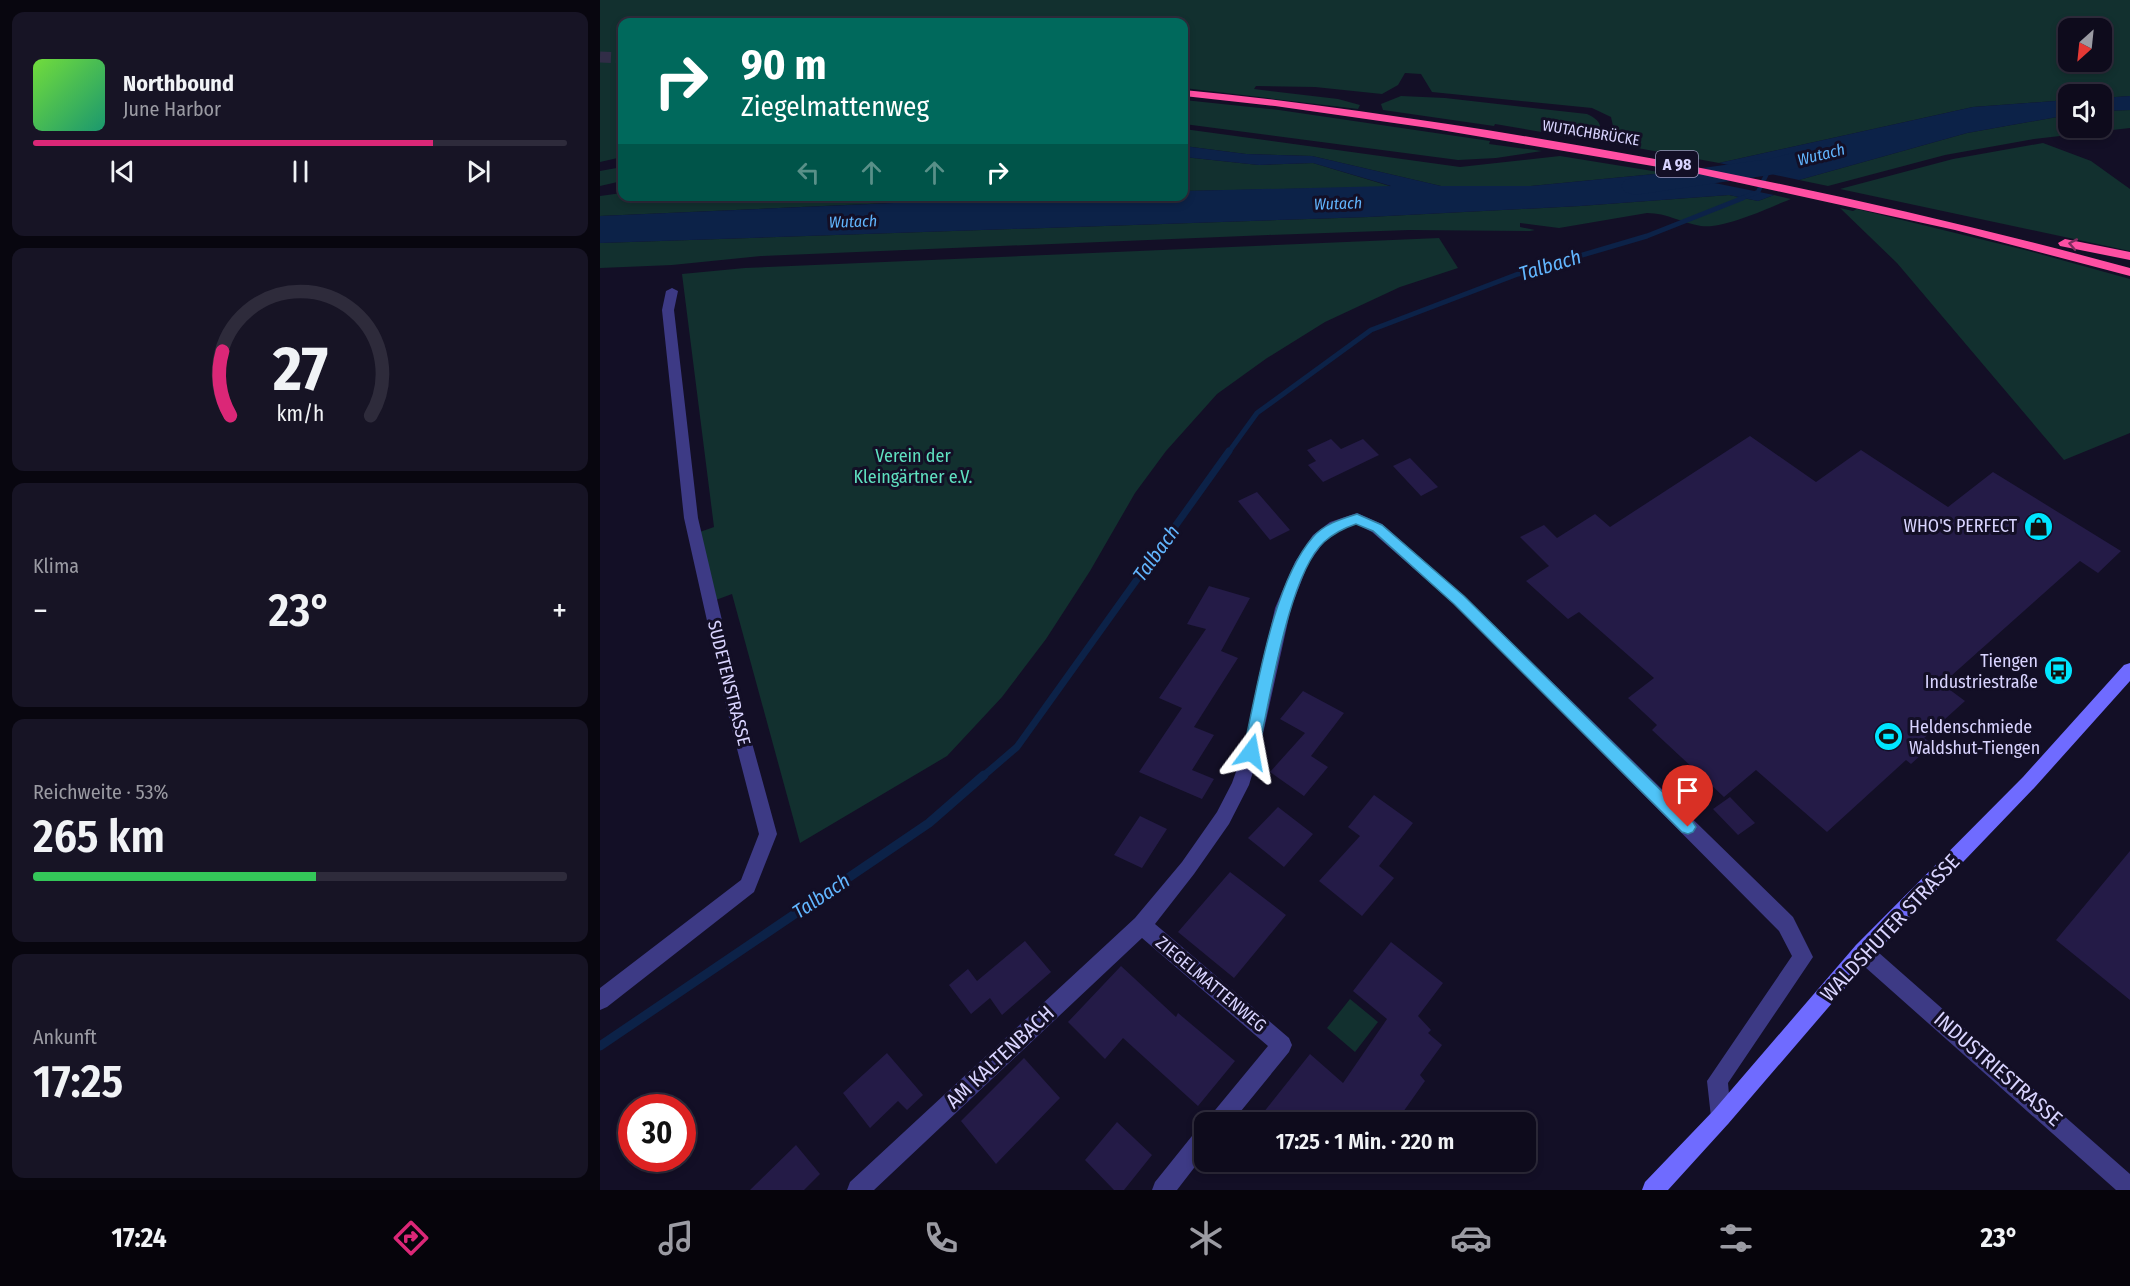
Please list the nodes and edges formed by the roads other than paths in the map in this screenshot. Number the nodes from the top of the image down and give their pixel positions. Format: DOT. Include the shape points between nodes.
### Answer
graph roads {
  1 [pos="1188,94"];
  2 [pos="1900,214"];
  3 [pos="2130,256"];
  4 [pos="2130,272"];
  5 [pos="672,291"];
  6 [pos="2130,670"];
  7 [pos="1142,925"];
  8 [pos="1863,952"];
  9 [pos="600,1000"];
  10 [pos="1226,1112"];
  11 [pos="1721,1117"];
  12 [pos="1194,1151"];
  13 [pos="2130,1188"];
  14 [pos="858,1190"];
  15 [pos="1163,1190"];
  16 [pos="1653,1190"];
  1 -- 2 [label="highway, WUTACHBRÜCKE / A 98" via="1490,133 1684,166"];
  3 -- 2 [label="highway, one-way"];
  2 -- 4 [label="highway, A 98"];
  5 -- 9 [label="street, SUDETENSTRASSE" via="668,310 691,518 768,834 748,886"];
  6 -- 8 [label="main road, WALDSHUTER STRASSE" via="2029,782"];
  7 -- 10 [label="street, ZIEGELMATTENWEG" via="1282,1044"];
  7 -- 11 [label="street, ZIEGELMATTENWEG" via="1188,868 1223,818 1240,785 1283,608 1302,562 1318,539 1335,526 1357,518 1377,528 1459,600 1786,924 1803,957 1717,1081"];
  7 -- 14 [label="street, AM KALTENBACH"];
  8 -- 11 [label="main road, WALDSHUTER STRASSE"];
  8 -- 13 [label="street, INDUSTRIESTRASSE"];
  11 -- 16 [label="main road, WALDSHUTER STRASSE"];
  12 -- 15 [label="street"];
}
